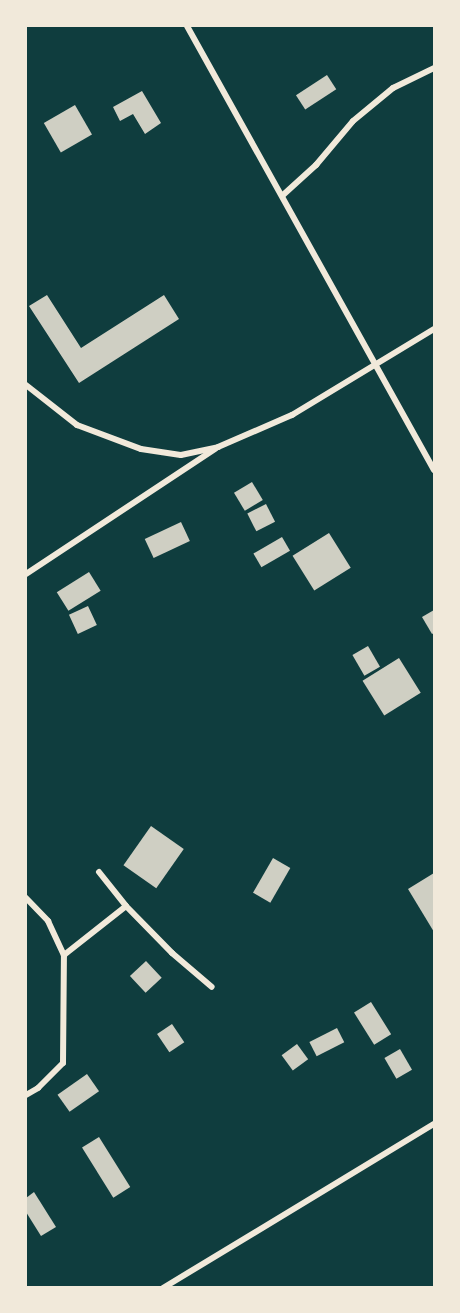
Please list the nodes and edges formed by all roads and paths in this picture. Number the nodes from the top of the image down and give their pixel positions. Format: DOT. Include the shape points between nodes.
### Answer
graph roads {
  1 [pos="187,26"];
  2 [pos="435,68"];
  3 [pos="283,195"];
  4 [pos="435,329"];
  5 [pos="376,362"];
  6 [pos="26,385"];
  7 [pos="218,447"];
  8 [pos="435,470"];
  9 [pos="26,574"];
  10 [pos="99,872"];
  11 [pos="26,898"];
  12 [pos="126,906"];
  13 [pos="64,955"];
  14 [pos="212,987"];
  15 [pos="26,1095"];
  16 [pos="435,1124"];
  17 [pos="164,1287"];
  1 -- 3 [label="street"];
  2 -- 3 [label="street" via="393,88 353,121 316,165"];
  3 -- 5 [label="street"];
  4 -- 5 [label="street"];
  5 -- 7 [label="street" via="292,416"];
  5 -- 8 [label="street"];
  6 -- 7 [label="street" via="77,425 141,449 181,455"];
  7 -- 9 [label="street"];
  10 -- 12 [label="street"];
  11 -- 13 [label="street" via="48,921"];
  12 -- 13 [label="street"];
  12 -- 14 [label="street"];
  13 -- 15 [label="street" via="63,1063"];
  16 -- 17 [label="street"];
}
